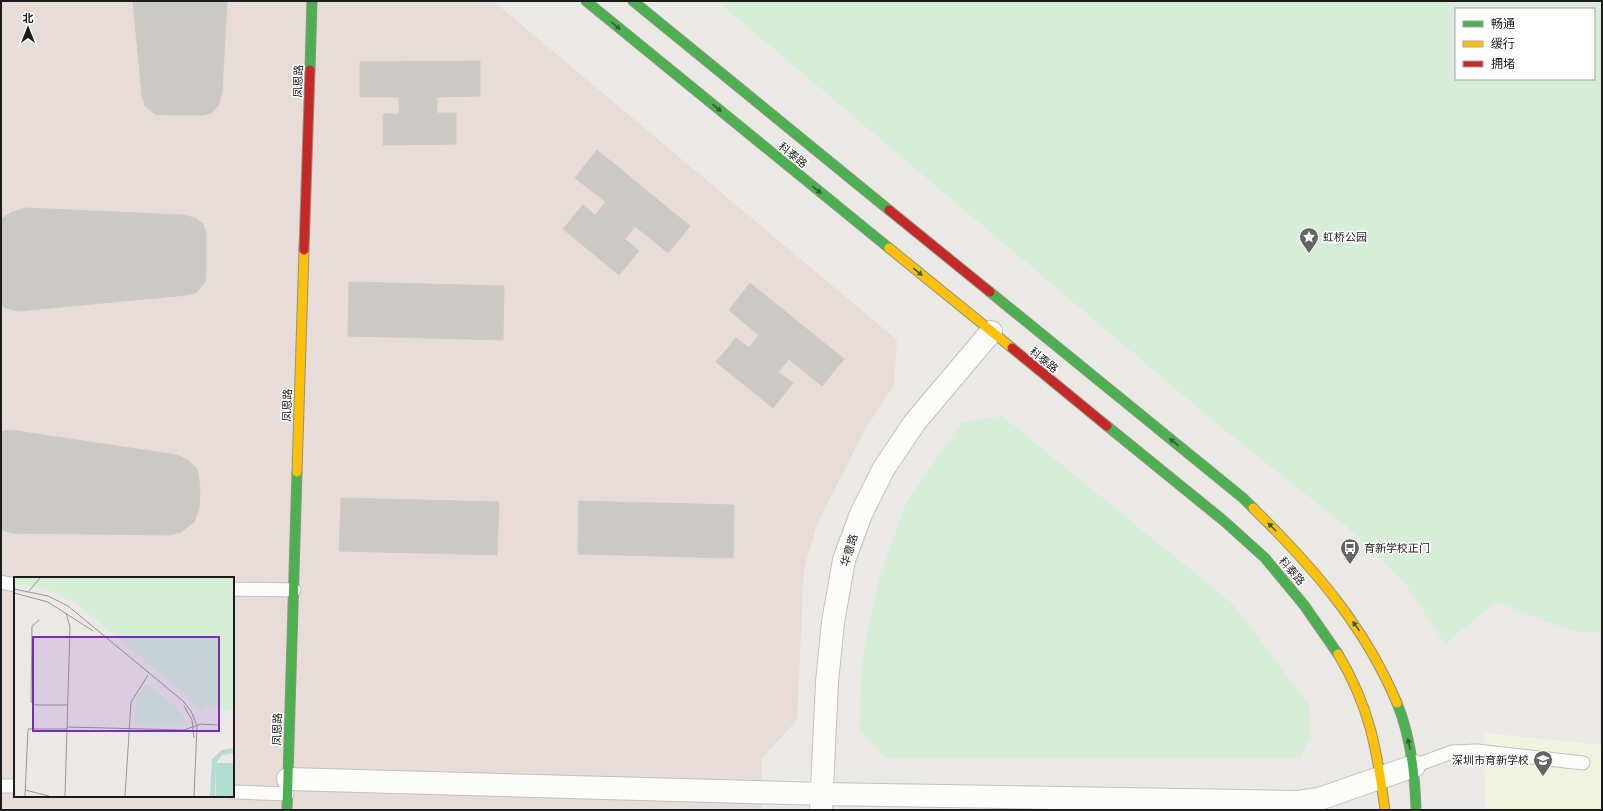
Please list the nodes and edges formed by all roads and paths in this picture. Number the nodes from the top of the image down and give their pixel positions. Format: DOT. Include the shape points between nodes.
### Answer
graph roads {
  1 [pos="312,1"];
  2 [pos="586,1"];
  3 [pos="633,1"];
  4 [pos="992,332"];
  5 [pos="1,582"];
  6 [pos="14,585"];
  7 [pos="234,590"];
  8 [pos="294,590"];
  9 [pos="1583,763"];
  10 [pos="1414,766"];
  11 [pos="1381,778"];
  12 [pos="1,786"];
  13 [pos="14,786"];
  14 [pos="288,787"];
  15 [pos="234,792"];
  16 [pos="821,802"];
  17 [pos="287,810"];
  18 [pos="1385,810"];
  19 [pos="1416,810"];
  1 -- 8 [label="main road, 凤恩路"];
  2 -- 4 [label="main road, 科泰路, one-way"];
  10 -- 3 [label="main road, 科泰路, one-way" via="1407,732 1391,688 1364,639 1334,596 1295,550 1243,498"];
  4 -- 11 [label="main road, 科泰路" via="1224,521 1277,570 1320,626 1353,679 1369,721"];
  4 -- 16 [label="street, 华意路" via="914,422 884,468 861,514 844,560 833,622 827,682"];
  5 -- 6 [label="lane"];
  7 -- 8 [label="lane"];
  8 -- 14 [label="main road, 凤恩路"];
  9 -- 10 [label="lane" via="1477,751 1452,752"];
  10 -- 11 [label="street"];
  10 -- 19 [label="main road, 科泰路"];
  11 -- 16 [label="street" via="1319,799 1297,802"];
  11 -- 18 [label="main road, 科泰路"];
  12 -- 13 [label="lane"];
  14 -- 15 [label="lane"];
  14 -- 16 [label="street"];
  14 -- 17 [label="main road, 凤恩路"];
}
